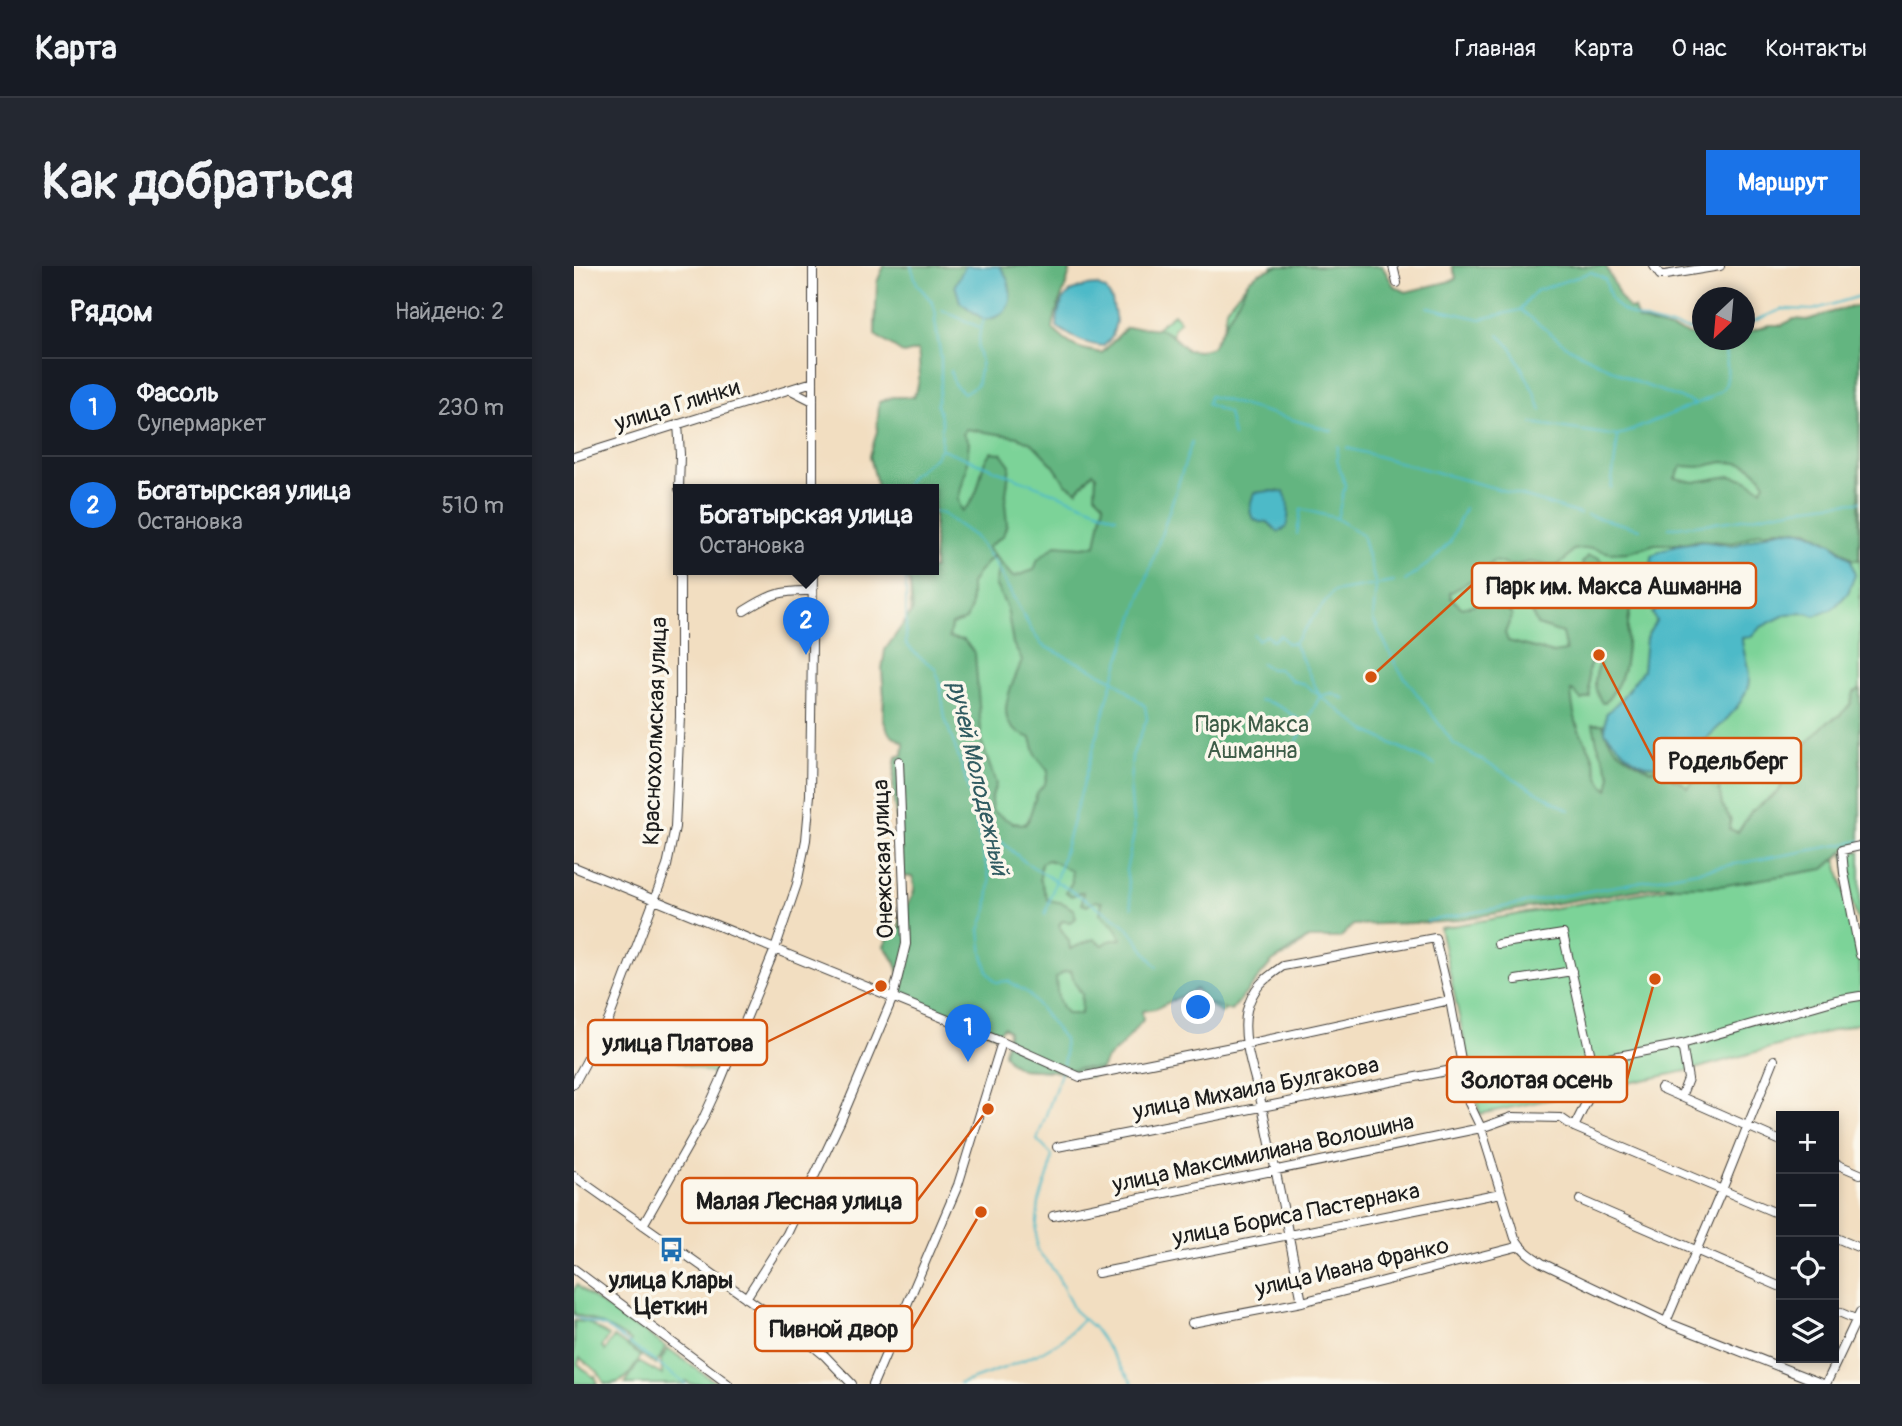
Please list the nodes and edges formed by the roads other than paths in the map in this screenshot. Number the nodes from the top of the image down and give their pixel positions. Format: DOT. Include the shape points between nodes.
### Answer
graph roads {
  1 [pos="813,266"];
  2 [pos="1393,266"];
  3 [pos="1654,266"];
  4 [pos="1720,266"];
  5 [pos="1397,284"];
  6 [pos="813,382"];
  7 [pos="791,390"];
  8 [pos="813,401"];
  9 [pos="678,424"];
  10 [pos="574,457"];
  11 [pos="680,484"];
  12 [pos="813,484"];
  13 [pos="680,575"];
  14 [pos="813,575"];
  15 [pos="813,591"];
  16 [pos="744,611"];
  17 [pos="899,761"];
  18 [pos="1860,846"];
  19 [pos="574,867"];
  20 [pos="654,900"];
  21 [pos="1498,944"];
  22 [pos="775,949"];
  23 [pos="1860,955"];
  24 [pos="1572,971"];
  25 [pos="1516,981"];
  26 [pos="893,996"];
  27 [pos="1860,996"];
  28 [pos="1450,1000"];
  29 [pos="1002,1042"];
  30 [pos="1247,1044"];
  31 [pos="1682,1044"];
  32 [pos="1774,1060"];
  33 [pos="1592,1061"];
  34 [pos="1462,1068"];
  35 [pos="574,1084"];
  36 [pos="1466,1086"];
  37 [pos="1661,1088"];
  38 [pos="1590,1095"];
  39 [pos="1681,1097"];
  40 [pos="1262,1106"];
  41 [pos="1574,1127"];
  42 [pos="1747,1127"];
  43 [pos="1481,1128"];
  44 [pos="1776,1139"];
  45 [pos="1057,1147"];
  46 [pos="1839,1165"];
  47 [pos="1275,1170"];
  48 [pos="1860,1174"];
  49 [pos="574,1176"];
  50 [pos="1722,1190"];
  51 [pos="1501,1193"];
  52 [pos="1580,1200"];
  53 [pos="1776,1213"];
  54 [pos="1053,1216"];
  55 [pos="643,1225"];
  56 [pos="1288,1235"];
  57 [pos="1839,1239"];
  58 [pos="1520,1246"];
  59 [pos="1860,1248"];
  60 [pos="1696,1250"];
  61 [pos="574,1269"];
  62 [pos="1098,1273"];
  63 [pos="1776,1285"];
  64 [pos="746,1298"];
  65 [pos="1302,1302"];
  66 [pos="1839,1312"];
  67 [pos="1859,1318"];
  68 [pos="1666,1322"];
  69 [pos="1192,1323"];
  70 [pos="728,1384"];
  71 [pos="852,1384"];
  72 [pos="873,1384"];
  73 [pos="1824,1384"];
  1 -- 6 [label="street"];
  2 -- 5 [label="street"];
  3 -- 4 [label="street" via="1660,275"];
  6 -- 7 [label="street, улица Глинки"];
  6 -- 8 [label="street"];
  7 -- 8 [label="street"];
  7 -- 9 [label="street, улица Глинки"];
  8 -- 12 [label="street"];
  9 -- 10 [label="street, улица Глинки"];
  9 -- 11 [label="street"];
  13 -- 20 [label="street, Краснохолмская улица" via="675,827"];
  14 -- 15 [label="street"];
  15 -- 16 [label="street" via="789,590 768,596"];
  15 -- 22 [label="street" via="806,840"];
  17 -- 26 [label="street, Онежская улица" via="906,944"];
  18 -- 23 [label="street" via="1842,850"];
  19 -- 20 [label="street"];
  20 -- 22 [label="street"];
  20 -- 35 [label="street, Краснохолмская улица" via="609,1019"];
  21 -- 24 [label="street" via="1563,934"];
  22 -- 26 [label="street"];
  22 -- 55 [label="street" via="711,1102"];
  24 -- 25 [label="street"];
  24 -- 33 [label="street"];
  26 -- 29 [label="street"];
  26 -- 64 [label="street, Онежская улица" via="788,1234"];
  27 -- 31 [label="street"];
  28 -- 30 [label="street"];
  28 -- 30 [label="street" via="1435,938 1283,966 1253,991 1246,1014"];
  28 -- 34 [label="street"];
  29 -- 30 [label="street" via="1080,1077"];
  29 -- 72 [label="street" via="958,1185"];
  30 -- 40 [label="street"];
  31 -- 33 [label="street"];
  31 -- 39 [label="street" via="1688,1079"];
  32 -- 42 [label="street"];
  33 -- 36 [label="street" via="1529,1069"];
  34 -- 36 [label="street"];
  34 -- 40 [label="street, улица Михаила Булгакова"];
  36 -- 43 [label="street"];
  37 -- 39 [label="street"];
  38 -- 41 [label="street"];
  39 -- 42 [label="street"];
  40 -- 45 [label="street, улица Михаила Булгакова"];
  40 -- 47 [label="street"];
  41 -- 43 [label="street, улица Максимилиана Волошина" via="1562,1118 1512,1117"];
  41 -- 50 [label="street, улица Максимилиана Волошина"];
  42 -- 44 [label="street"];
  42 -- 50 [label="street"];
  43 -- 47 [label="street, улица Максимилиана Волошина"];
  43 -- 51 [label="street"];
  46 -- 48 [label="street"];
  47 -- 54 [label="street, улица Максимилиана Волошина"];
  47 -- 56 [label="street"];
  49 -- 55 [label="street"];
  50 -- 53 [label="street, улица Максимилиана Волошина"];
  50 -- 60 [label="street"];
  51 -- 56 [label="street, улица Бориса Пастернака"];
  51 -- 58 [label="street"];
  52 -- 60 [label="street"];
  55 -- 64 [label="street"];
  56 -- 62 [label="street, улица Бориса Пастернака"];
  56 -- 65 [label="street"];
  57 -- 59 [label="street"];
  58 -- 65 [label="street, улица Ивана Франко"];
  58 -- 68 [label="street" via="1542,1263"];
  60 -- 63 [label="street"];
  60 -- 68 [label="street"];
  61 -- 70 [label="street"];
  64 -- 71 [label="street" via="825,1356"];
  65 -- 69 [label="street, улица Ивана Франко"];
  66 -- 67 [label="street"];
  67 -- 73 [label="street"];
  68 -- 73 [label="street"];
}
